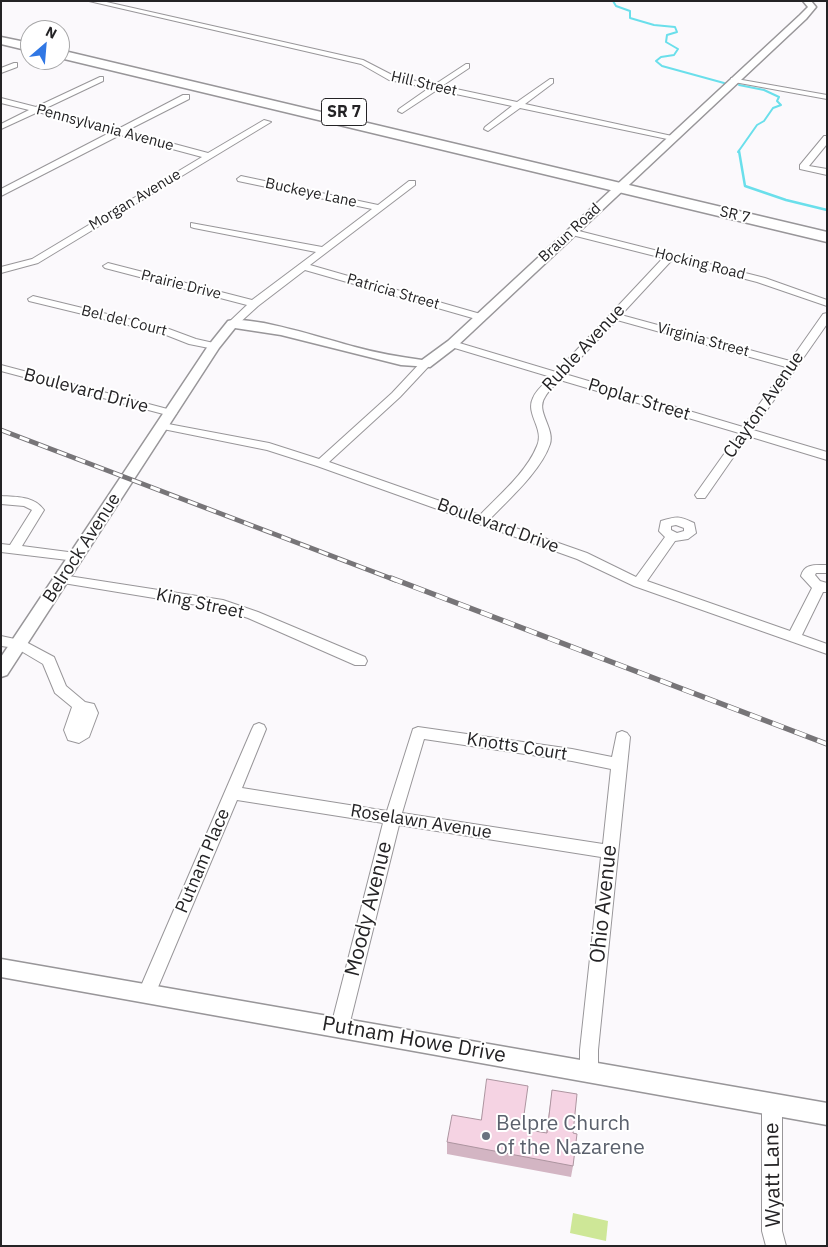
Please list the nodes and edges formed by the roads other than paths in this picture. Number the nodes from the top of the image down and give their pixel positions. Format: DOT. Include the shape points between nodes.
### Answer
graph roads {
  1 [pos="92,1"];
  2 [pos="807,1"];
  3 [pos="1,32"];
  4 [pos="20,36"];
  5 [pos="1,40"];
  6 [pos="20,45"];
  7 [pos="70,48"];
  8 [pos="70,56"];
  9 [pos="14,65"];
  10 [pos="466,66"];
  11 [pos="1,71"];
  12 [pos="100,79"];
  13 [pos="734,80"];
  14 [pos="550,81"];
  15 [pos="436,87"];
  16 [pos="186,97"];
  17 [pos="827,97"];
  18 [pos="1,100"];
  19 [pos="519,106"];
  20 [pos="36,110"];
  21 [pos="402,111"];
  22 [pos="267,122"];
  23 [pos="1,127"];
  24 [pos="488,129"];
  25 [pos="119,132"];
  26 [pos="672,138"];
  27 [pos="827,138"];
  28 [pos="208,156"];
  29 [pos="827,172"];
  30 [pos="241,179"];
  31 [pos="624,183"];
  32 [pos="412,184"];
  33 [pos="1,193"];
  34 [pos="1,200"];
  35 [pos="381,208"];
  36 [pos="194,225"];
  37 [pos="827,225"];
  38 [pos="571,232"];
  39 [pos="827,237"];
  40 [pos="325,252"];
  41 [pos="670,257"];
  42 [pos="108,266"];
  43 [pos="305,266"];
  44 [pos="1,270"];
  45 [pos="33,299"];
  46 [pos="827,303"];
  47 [pos="254,304"];
  48 [pos="615,316"];
  49 [pos="827,316"];
  50 [pos="480,317"];
  51 [pos="232,324"];
  52 [pos="452,344"];
  53 [pos="214,346"];
  54 [pos="426,364"];
  55 [pos="792,365"];
  56 [pos="1,368"];
  57 [pos="558,375"];
  58 [pos="167,420"];
  59 [pos="745,431"];
  60 [pos="827,456"];
  61 [pos="321,463"];
  62 [pos="701,495"];
  63 [pos="1,500"];
  64 [pos="482,520"];
  65 [pos="672,536"];
  66 [pos="8,548"];
  67 [pos="76,557"];
  68 [pos="827,569"];
  69 [pos="62,579"];
  70 [pos="639,583"];
  71 [pos="823,587"];
  72 [pos="794,638"];
  73 [pos="1,641"];
  74 [pos="19,644"];
  75 [pos="827,650"];
  76 [pos="360,661"];
  77 [pos="1,670"];
  78 [pos="80,706"];
  79 [pos="259,729"];
  80 [pos="416,735"];
  81 [pos="622,737"];
  82 [pos="618,766"];
  83 [pos="232,793"];
  84 [pos="393,818"];
  85 [pos="610,852"];
  86 [pos="1,968"];
  87 [pos="147,993"];
  88 [pos="340,1026"];
  89 [pos="589,1072"];
  90 [pos="772,1104"];
  91 [pos="827,1114"];
  92 [pos="776,1246"];
  1 -- 15 [label="street, Hill Street" via="351,59 369,64 384,75"];
  2 -- 13 [label="street, Braun Road" via="811,4 810,10"];
  3 -- 4 [label="highway"];
  5 -- 6 [label="highway"];
  7 -- 31 [label="highway, SR 7 / SR 7"];
  8 -- 31 [label="highway, SR 7 / SR 7" via="494,158"];
  9 -- 11 [label="street"];
  10 -- 15 [label="street"];
  12 -- 20 [label="street"];
  13 -- 17 [label="street"];
  13 -- 26 [label="street, Braun Road"];
  14 -- 19 [label="street"];
  15 -- 19 [label="street, Hill Street"];
  15 -- 21 [label="street"];
  16 -- 25 [label="street"];
  18 -- 20 [label="street, Pennsylvania Avenue"];
  19 -- 24 [label="street"];
  19 -- 26 [label="street, Hill Street"];
  20 -- 23 [label="street"];
  20 -- 25 [label="street, Pennsylvania Avenue"];
  22 -- 28 [label="street, Morgan Avenue"];
  25 -- 28 [label="street, Pennsylvania Avenue"];
  25 -- 33 [label="street"];
  25 -- 34 [label="street" via="115,138"];
  26 -- 31 [label="street, Braun Road"];
  27 -- 29 [label="street" via="802,167"];
  28 -- 44 [label="street, Morgan Avenue" via="34,261"];
  30 -- 35 [label="street, Buckeye Lane"];
  31 -- 37 [label="highway, SR 7 / SR 7"];
  31 -- 38 [label="street, Braun Road"];
  31 -- 39 [label="highway, SR 7 / SR 7"];
  32 -- 35 [label="street, Belrock Avenue"];
  35 -- 40 [label="street, Belrock Avenue"];
  36 -- 40 [label="street"];
  38 -- 41 [label="street, Hocking Road"];
  38 -- 50 [label="street, Braun Road"];
  40 -- 43 [label="street, Belrock Avenue"];
  41 -- 46 [label="street, Hocking Road" via="781,286"];
  41 -- 48 [label="street, Ruble Avenue"];
  42 -- 47 [label="street, Prairie Drive"];
  43 -- 47 [label="street, Belrock Avenue"];
  43 -- 50 [label="street, Patricia Street"];
  45 -- 53 [label="street, Bel del Court"];
  47 -- 51 [label="street, Belrock Avenue"];
  48 -- 55 [label="street, Virginia Street"];
  48 -- 57 [label="street, Ruble Avenue"];
  49 -- 55 [label="street, Clayton Avenue"];
  50 -- 52 [label="street, Braun Road"];
  51 -- 53 [label="street, Belrock Avenue"];
  51 -- 54 [label="street" via="256,326 386,358"];
  52 -- 54 [label="street, Braun Road"];
  52 -- 57 [label="street, Poplar Street"];
  53 -- 58 [label="street, Belrock Avenue"];
  54 -- 61 [label="street, Braun Road"];
  55 -- 59 [label="street, Clayton Avenue"];
  56 -- 58 [label="street, Boulevard Drive"];
  57 -- 59 [label="street, Poplar Street"];
  57 -- 64 [label="street, Ruble Avenue" via="538,399 537,411 546,437 540,454"];
  58 -- 61 [label="street, Boulevard Drive"];
  58 -- 67 [label="street, Belrock Avenue"];
  59 -- 60 [label="street, Poplar Street"];
  59 -- 62 [label="street, Clayton Avenue"];
  61 -- 64 [label="street, Boulevard Drive"];
  63 -- 66 [label="street" via="29,503 38,512"];
  64 -- 70 [label="street, Boulevard Drive" via="588,558"];
  65 -- 70 [label="street"];
  66 -- 67 [label="street"];
  67 -- 69 [label="street, Belrock Avenue"];
  68 -- 71 [label="street" via="809,571 810,580"];
  69 -- 74 [label="street, Belrock Avenue"];
  69 -- 76 [label="street, King Street" via="223,605"];
  70 -- 72 [label="street, Boulevard Drive"];
  71 -- 72 [label="street"];
  72 -- 75 [label="street, Boulevard Drive"];
  73 -- 74 [label="street"];
  74 -- 77 [label="street, Belrock Avenue"];
  74 -- 78 [label="street" via="49,661 60,689"];
  79 -- 83 [label="street, Putnam Place"];
  80 -- 82 [label="street, Knotts Court" via="422,732 468,739 572,755"];
  80 -- 84 [label="street, Moody Avenue"];
  81 -- 82 [label="street, Ohio Avenue"];
  82 -- 85 [label="street, Ohio Avenue"];
  83 -- 84 [label="street, Roselawn Avenue"];
  83 -- 87 [label="street, Putnam Place"];
  84 -- 85 [label="street, Roselawn Avenue"];
  84 -- 88 [label="street, Moody Avenue"];
  85 -- 89 [label="street, Ohio Avenue"];
  86 -- 87 [label="street, Putnam Howe Drive"];
  87 -- 88 [label="street, Putnam Howe Drive"];
  88 -- 89 [label="street, Putnam Howe Drive"];
  89 -- 90 [label="street, Putnam Howe Drive"];
  90 -- 91 [label="street, Putnam Howe Drive"];
  90 -- 92 [label="street, Wyatt Lane" via="772,1231"];
}
